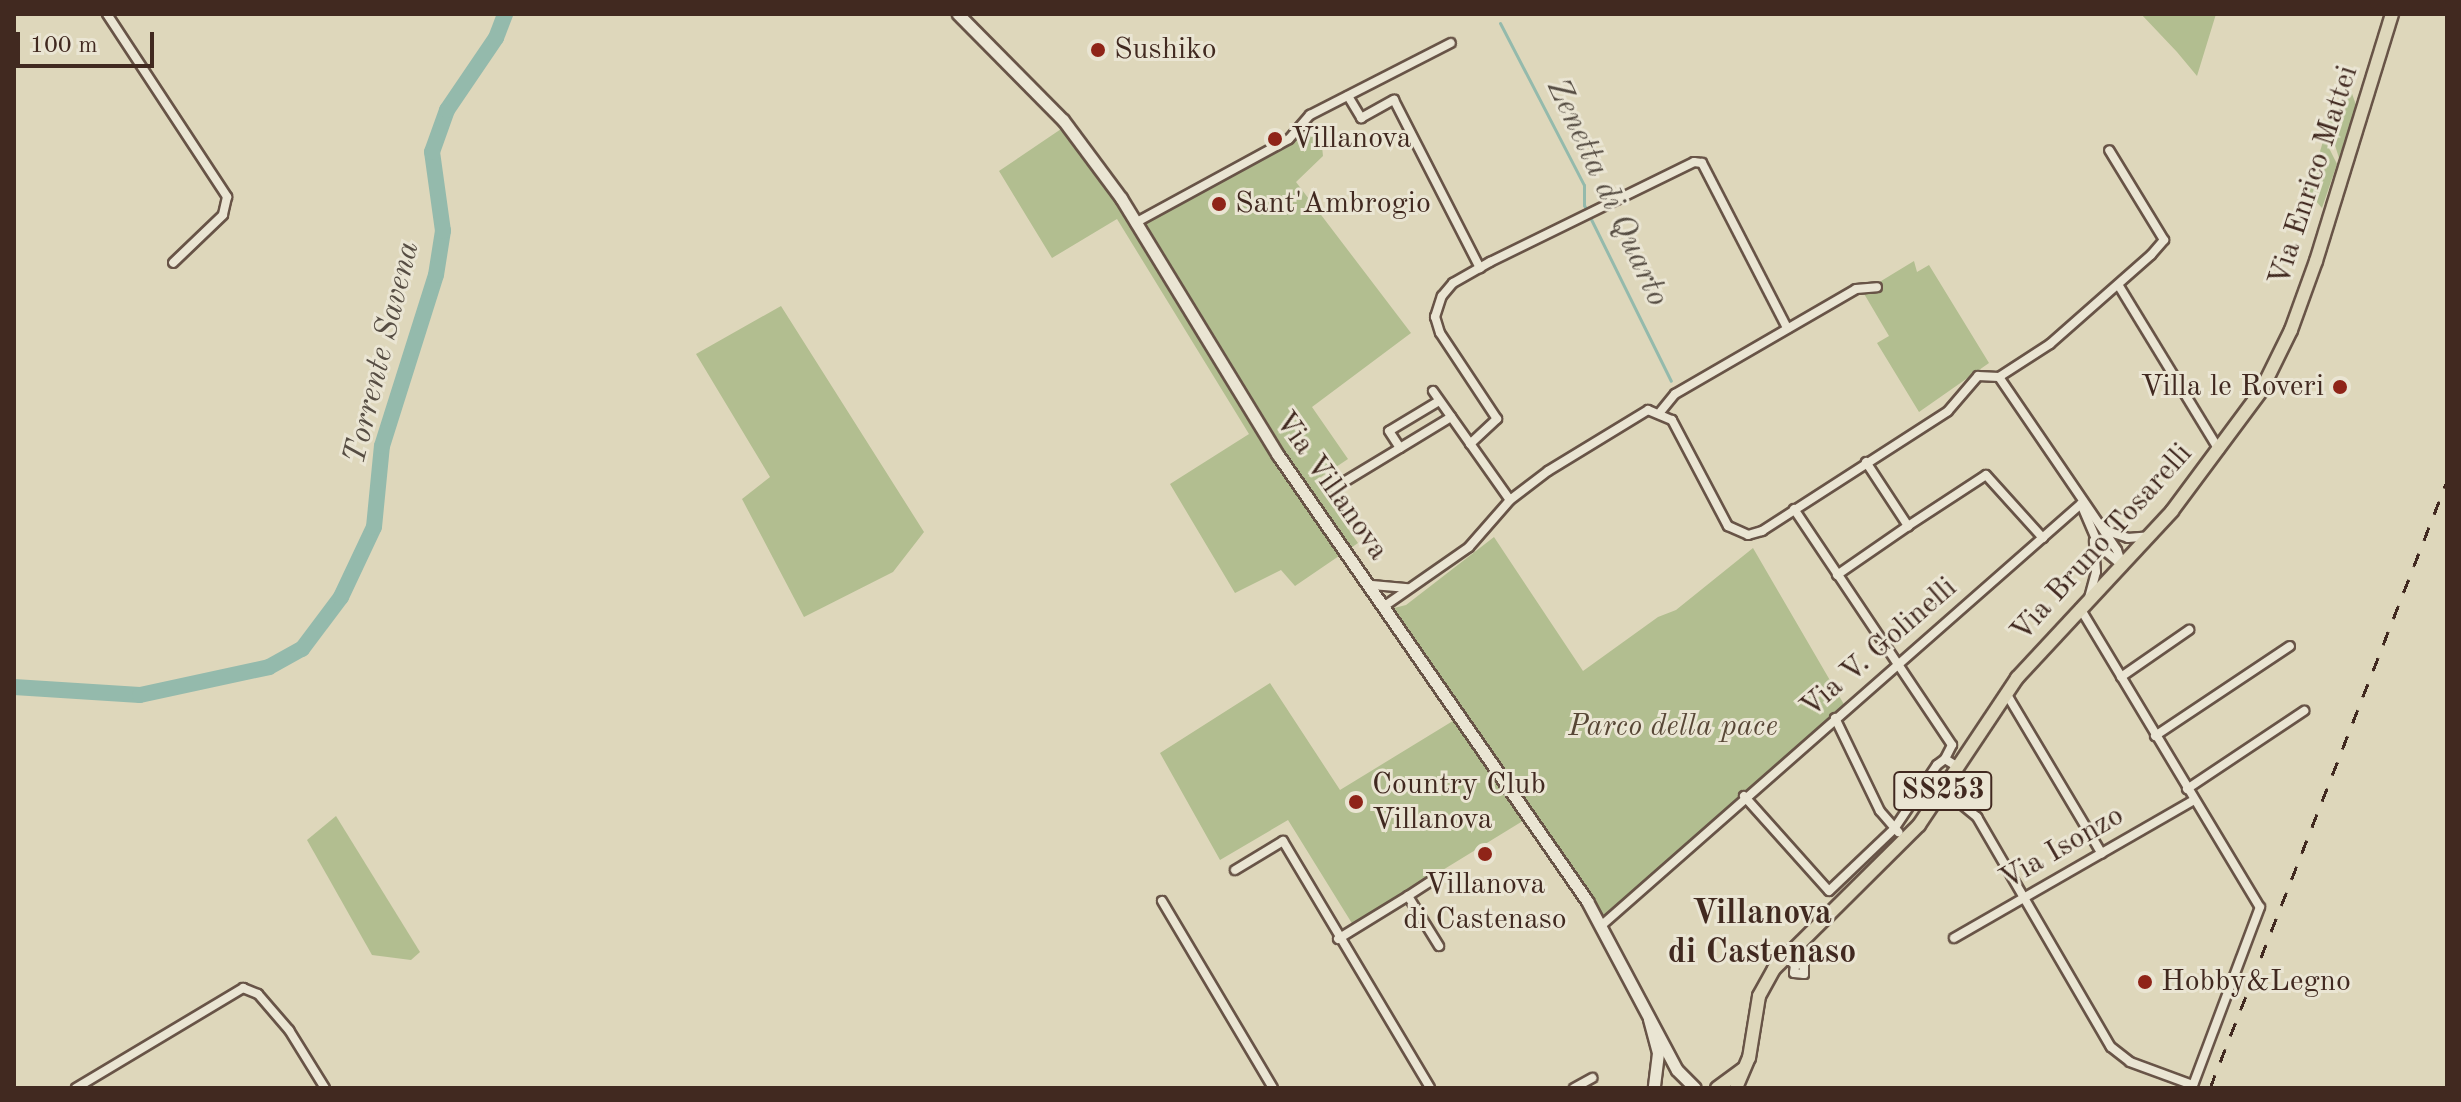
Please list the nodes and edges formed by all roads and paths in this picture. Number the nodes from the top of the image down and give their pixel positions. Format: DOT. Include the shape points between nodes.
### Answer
graph roads {
  1 [pos="107,14"];
  2 [pos="958,14"];
  3 [pos="2392,14"];
  4 [pos="1451,43"];
  5 [pos="1348,96"];
  6 [pos="2109,150"];
  7 [pos="1135,223"];
  8 [pos="173,263"];
  9 [pos="1480,268"];
  10 [pos="2119,286"];
  11 [pos="1877,287"];
  12 [pos="1787,328"];
  13 [pos="2282,353"];
  14 [pos="1999,377"];
  15 [pos="1433,391"];
  16 [pos="1439,401"];
  17 [pos="1661,411"];
  18 [pos="1451,417"];
  19 [pos="1470,444"];
  20 [pos="1400,448"];
  21 [pos="2220,451"];
  22 [pos="1866,462"];
  23 [pos="1334,488"];
  24 [pos="1510,500"];
  25 [pos="2081,504"];
  26 [pos="1794,509"];
  27 [pos="1908,526"];
  28 [pos="2102,528"];
  29 [pos="2093,536"];
  30 [pos="2150,536"];
  31 [pos="2043,538"];
  32 [pos="2122,565"];
  33 [pos="1837,575"];
  34 [pos="1372,585"];
  35 [pos="1408,588"];
  36 [pos="2085,603"];
  37 [pos="1386,605"];
  38 [pos="2189,630"];
  39 [pos="2290,646"];
  40 [pos="1895,665"];
  41 [pos="2121,677"];
  42 [pos="2005,693"];
  43 [pos="2304,711"];
  44 [pos="1835,718"];
  45 [pos="2155,736"];
  46 [pos="1945,759"];
  47 [pos="1958,767"];
  48 [pos="2187,789"];
  49 [pos="1944,790"];
  50 [pos="1744,796"];
  51 [pos="2194,800"];
  52 [pos="1894,829"];
  53 [pos="1906,840"];
  54 [pos="2102,854"];
  55 [pos="1235,870"];
  56 [pos="1437,877"];
  57 [pos="1408,896"];
  58 [pos="2024,898"];
  59 [pos="1162,901"];
  60 [pos="1602,925"];
  61 [pos="1954,938"];
  62 [pos="1338,939"];
  63 [pos="1439,946"];
  64 [pos="1644,1003"];
  65 [pos="1745,1067"];
  66 [pos="1592,1078"];
  67 [pos="2192,1087"];
  68 [pos="76,1088"];
  69 [pos="325,1088"];
  70 [pos="1273,1088"];
  71 [pos="1430,1088"];
  72 [pos="1574,1088"];
  73 [pos="1654,1088"];
  74 [pos="1695,1088"];
  75 [pos="1717,1088"];
  76 [pos="1736,1088"];
  1 -- 8 [label="street" via="227,197 223,215"];
  2 -- 7 [label="main road, Via Villanova" via="1063,120"];
  3 -- 13 [label="main road, Via Enrico Mattei" via="2325,235"];
  4 -- 5 [label="street"];
  5 -- 7 [label="street" via="1310,115 1289,139"];
  5 -- 9 [label="street" via="1361,118 1394,100"];
  6 -- 10 [label="street" via="2164,240"];
  7 -- 34 [label="main road, Via Villanova" via="1246,406"];
  9 -- 12 [label="street" via="1694,162 1702,163"];
  9 -- 19 [label="street" via="1453,283 1435,317 1497,419"];
  10 -- 14 [label="street" via="2050,344"];
  10 -- 21 [label="street"];
  11 -- 12 [label="street" via="1856,289"];
  12 -- 17 [label="street" via="1675,394"];
  13 -- 21 [label="main road, Via Bruno Tosarelli / SS253"];
  14 -- 22 [label="street" via="1978,376 1948,411"];
  14 -- 25 [label="street"];
  15 -- 16 [label="street"];
  16 -- 18 [label="street"];
  16 -- 20 [label="street" via="1389,431"];
  17 -- 24 [label="street" via="1648,410"];
  17 -- 26 [label="street" via="1672,420 1722,518 1737,531 1762,531"];
  18 -- 19 [label="street"];
  18 -- 20 [label="street"];
  19 -- 24 [label="street"];
  20 -- 23 [label="street"];
  21 -- 30 [label="main road, Via Bruno Tosarelli / SS253"];
  22 -- 26 [label="street"];
  22 -- 27 [label="street"];
  24 -- 35 [label="street" via="1469,547"];
  25 -- 28 [label="street"];
  25 -- 29 [label="street"];
  25 -- 31 [label="street, Via V. Golinelli"];
  26 -- 33 [label="street"];
  27 -- 31 [label="street" via="1986,475"];
  27 -- 33 [label="street"];
  28 -- 30 [label="street" via="2123,538"];
  28 -- 32 [label="street"];
  29 -- 32 [label="street" via="2109,559"];
  29 -- 36 [label="street" via="2096,572"];
  30 -- 32 [label="main road, Via Bruno Tosarelli / SS253"];
  31 -- 40 [label="street, Via V. Golinelli"];
  32 -- 36 [label="main road, Via Bruno Tosarelli / SS253"];
  33 -- 40 [label="street"];
  34 -- 35 [label="street"];
  34 -- 37 [label="main road, Via Villanova"];
  35 -- 37 [label="street"];
  36 -- 41 [label="street"];
  36 -- 42 [label="main road, Via Bruno Tosarelli / SS253"];
  37 -- 60 [label="main road, Via Villanova"];
  38 -- 41 [label="street"];
  39 -- 45 [label="street"];
  40 -- 44 [label="street, Via V. Golinelli"];
  40 -- 46 [label="street" via="1952,745"];
  41 -- 45 [label="street"];
  42 -- 47 [label="main road, Via Bruno Tosarelli / SS253"];
  42 -- 54 [label="street"];
  43 -- 48 [label="street"];
  44 -- 50 [label="street, Via V. Golinelli"];
  44 -- 52 [label="street"];
  45 -- 48 [label="street"];
  46 -- 47 [label="street"];
  46 -- 52 [label="street"];
  47 -- 49 [label="main road, Via Bruno Tosarelli / SS253"];
  48 -- 51 [label="street"];
  49 -- 53 [label="main road, Via Bruno Tosarelli / SS253"];
  49 -- 58 [label="street" via="1977,817"];
  50 -- 52 [label="street" via="1829,891"];
  50 -- 60 [label="street, Via V. Golinelli"];
  51 -- 54 [label="street, Via Isonzo"];
  51 -- 67 [label="street" via="2260,907"];
  52 -- 53 [label="street"];
  53 -- 65 [label="main road, Via Bruno Tosarelli / SS253" via="1759,996"];
  54 -- 58 [label="street, Via Isonzo"];
  55 -- 62 [label="street" via="1283,841"];
  56 -- 57 [label="street"];
  57 -- 62 [label="street"];
  57 -- 63 [label="street"];
  58 -- 61 [label="street, Via Isonzo"];
  58 -- 67 [label="street" via="2111,1047 2130,1062"];
  59 -- 70 [label="street"];
  60 -- 64 [label="main road, Via Villanova"];
  62 -- 71 [label="street"];
  64 -- 73 [label="main road, Via Villanova" via="1658,1053"];
  64 -- 74 [label="main road, Via Villanova" via="1677,1070"];
  65 -- 75 [label="main road"];
  65 -- 76 [label="main road, Via Bruno Tosarelli / SS253"];
  66 -- 72 [label="street"];
  68 -- 69 [label="street" via="243,988 258,994 289,1030"];
}
